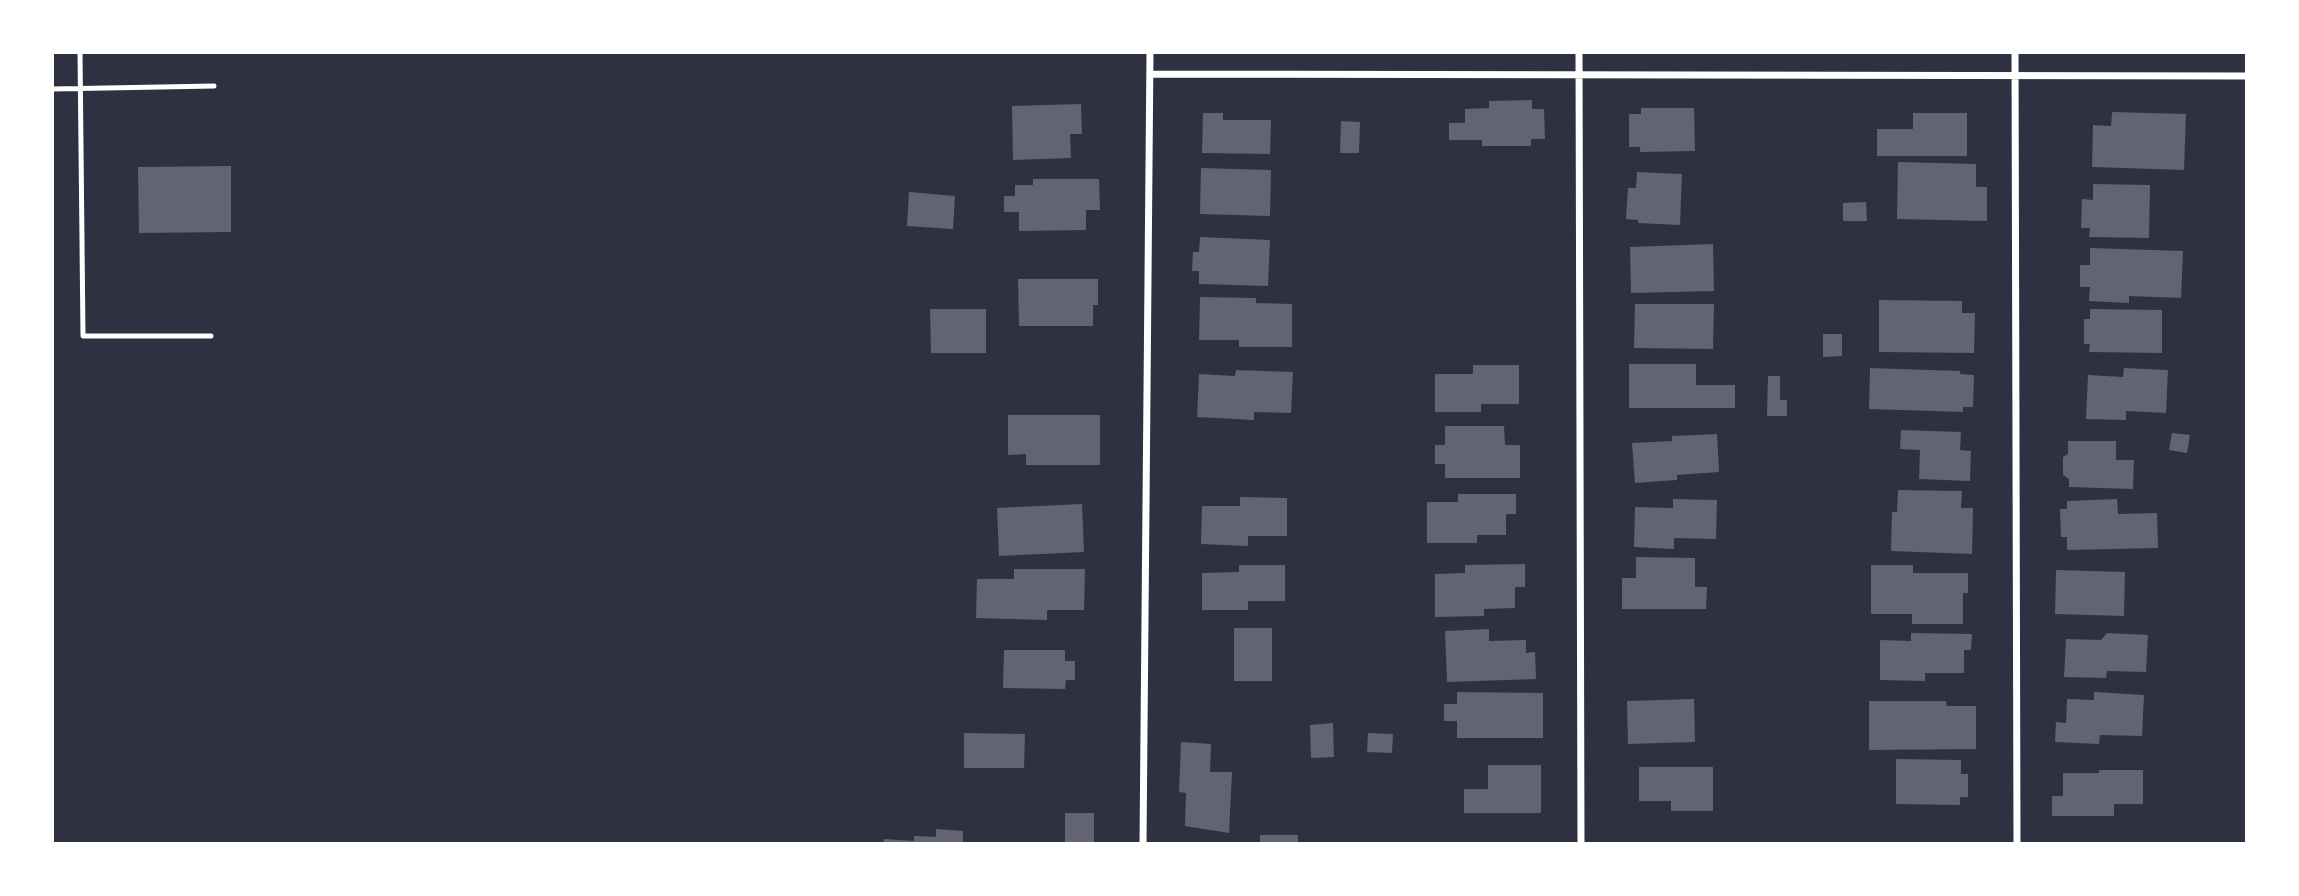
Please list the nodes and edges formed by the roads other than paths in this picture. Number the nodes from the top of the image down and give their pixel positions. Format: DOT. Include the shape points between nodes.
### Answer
graph roads {
  1 [pos="80,52"];
  2 [pos="1150,52"];
  3 [pos="1579,52"];
  4 [pos="2015,52"];
  5 [pos="1150,74"];
  6 [pos="1578,74"];
  7 [pos="2015,75"];
  8 [pos="2246,76"];
  9 [pos="214,86"];
  10 [pos="52,89"];
  11 [pos="80,90"];
  12 [pos="211,336"];
  13 [pos="1143,844"];
  14 [pos="1581,844"];
  15 [pos="2017,844"];
  1 -- 11 [label="lane"];
  2 -- 5 [label="street"];
  3 -- 6 [label="street"];
  4 -- 7 [label="street"];
  5 -- 6 [label="street"];
  5 -- 13 [label="street"];
  6 -- 7 [label="street"];
  6 -- 14 [label="street"];
  7 -- 8 [label="street"];
  7 -- 15 [label="street"];
  9 -- 11 [label="lane"];
  10 -- 11 [label="lane"];
  11 -- 12 [label="lane" via="83,336"];
}
